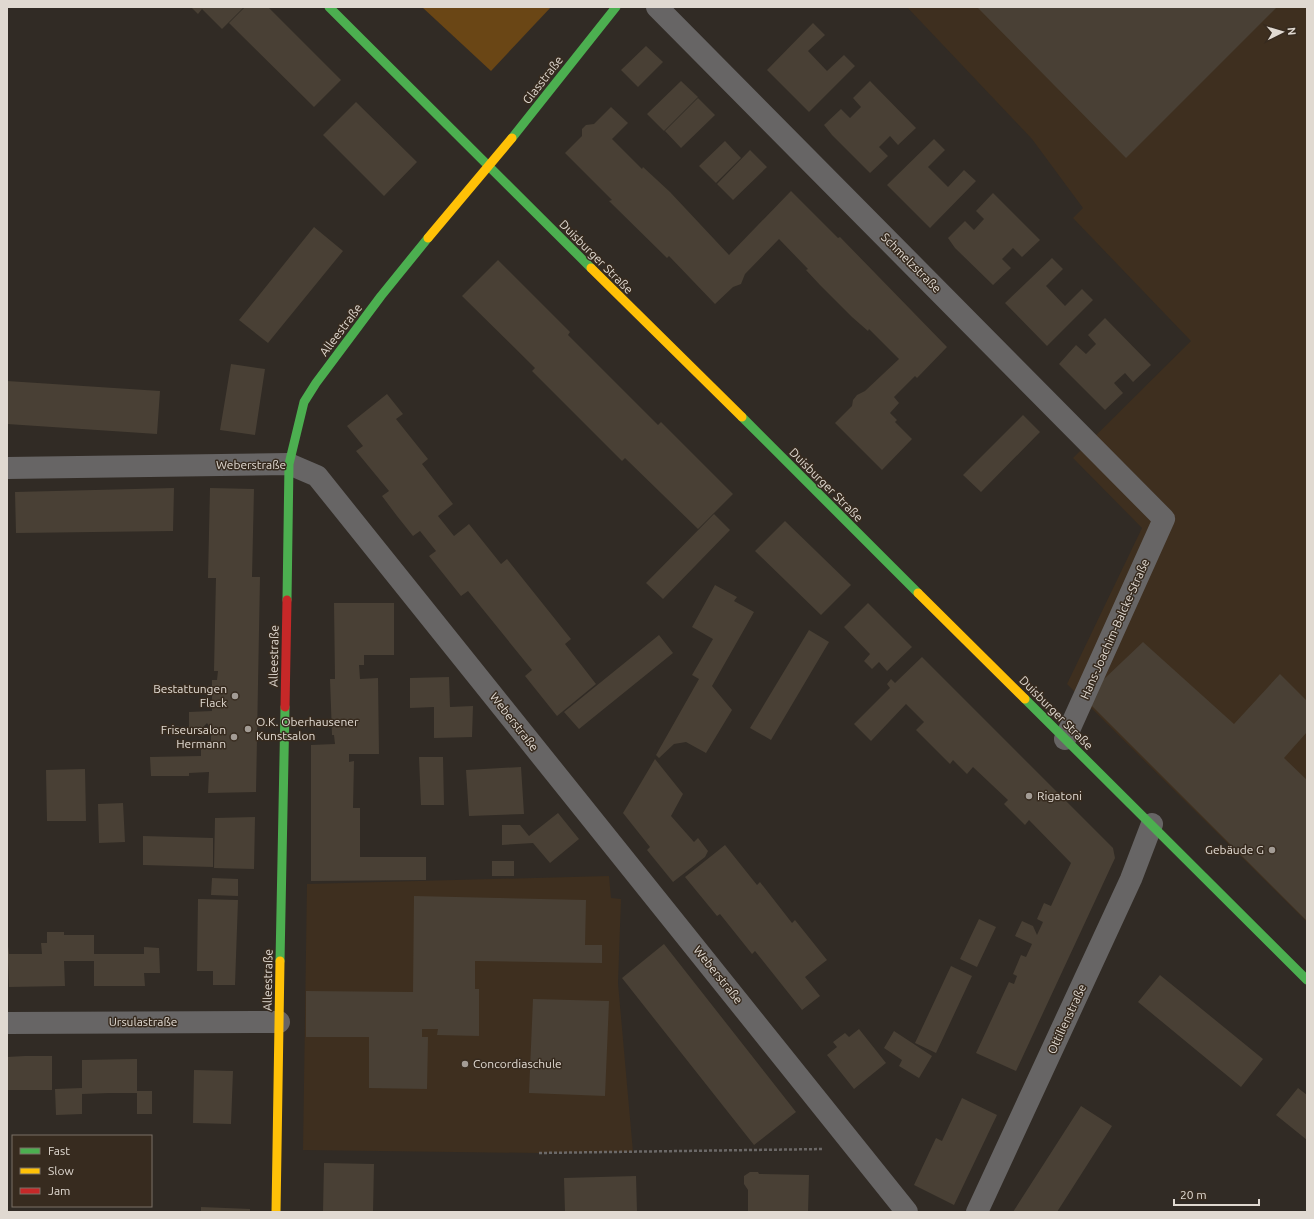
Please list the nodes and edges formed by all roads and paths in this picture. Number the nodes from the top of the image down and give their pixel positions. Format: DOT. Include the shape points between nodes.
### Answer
graph roads {
  1 [pos="329,7"];
  2 [pos="616,7"];
  3 [pos="657,7"];
  4 [pos="489,167"];
  5 [pos="289,464"];
  6 [pos="7,468"];
  7 [pos="1164,519"];
  8 [pos="1065,739"];
  9 [pos="1152,824"];
  10 [pos="1307,980"];
  11 [pos="279,1022"];
  12 [pos="7,1023"];
  13 [pos="857,1149"];
  14 [pos="539,1153"];
  15 [pos="276,1212"];
  16 [pos="907,1212"];
  17 [pos="977,1212"];
  1 -- 4 [label="main road, Duisburger Straße"];
  2 -- 4 [label="main road, Glasstraße"];
  3 -- 7 [label="street, Schmelzstraße"];
  4 -- 5 [label="main road, Alleestraße" via="381,296 316,383 304,402"];
  4 -- 8 [label="main road, Duisburger Straße"];
  5 -- 6 [label="street, Weberstraße"];
  5 -- 11 [label="main road, Alleestraße"];
  5 -- 13 [label="street, Weberstraße" via="317,476"];
  7 -- 8 [label="street, Hans-Joachim-Balcke-Straße"];
  8 -- 9 [label="main road, Duisburger Straße"];
  9 -- 10 [label="main road, Duisburger Straße"];
  9 -- 17 [label="street, Ottilienstraße" via="1131,879"];
  11 -- 12 [label="street, Ursulastraße"];
  11 -- 15 [label="main road, Alleestraße"];
  13 -- 14 [label="path"];
  13 -- 16 [label="street, Weberstraße"];
}
